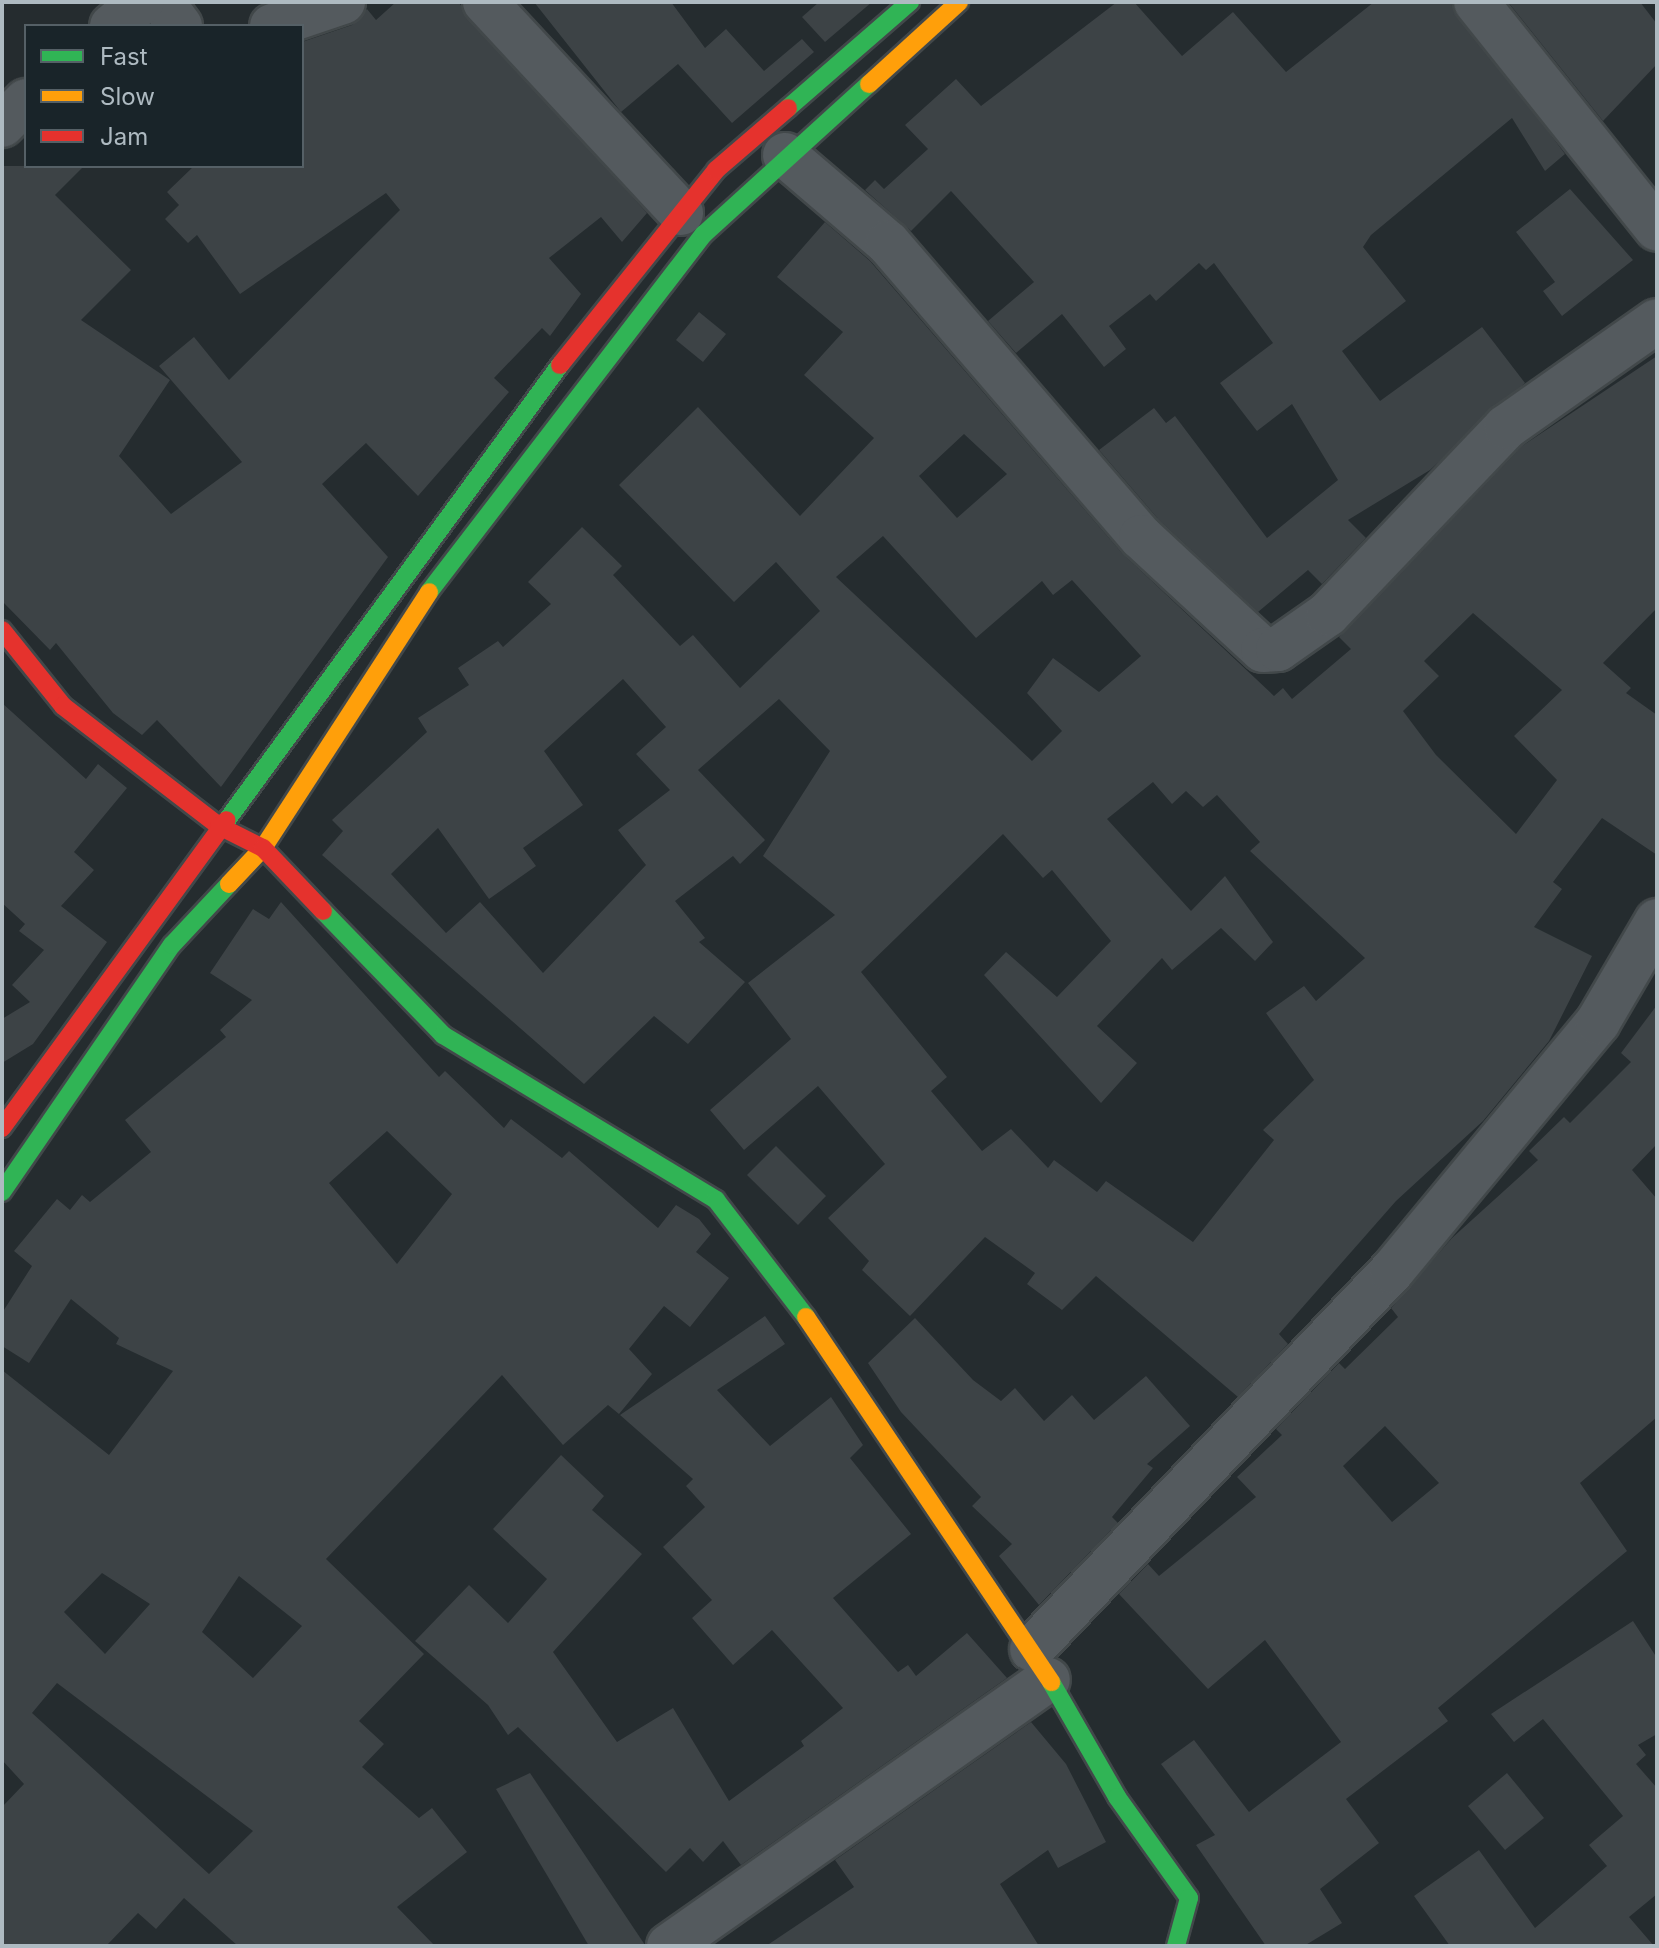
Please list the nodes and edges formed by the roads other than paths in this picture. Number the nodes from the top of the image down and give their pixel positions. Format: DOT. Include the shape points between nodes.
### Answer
graph roads {
  1 [pos="142,2"];
  2 [pos="162,2"];
  3 [pos="343,2"];
  4 [pos="485,2"];
  5 [pos="910,2"];
  6 [pos="959,2"];
  7 [pos="1476,2"];
  8 [pos="114,24"];
  9 [pos="178,24"];
  10 [pos="278,24"];
  11 [pos="24,103"];
  12 [pos="2,125"];
  13 [pos="785,155"];
  14 [pos="681,213"];
  15 [pos="1657,229"];
  16 [pos="1657,321"];
  17 [pos="2,630"];
  18 [pos="219,826"];
  19 [pos="263,848"];
  20 [pos="1657,921"];
  21 [pos="2,1128"];
  22 [pos="2,1192"];
  23 [pos="1040,1664"];
  24 [pos="669,1946"];
  25 [pos="1176,1946"];
  1 -- 8 [label="street"];
  2 -- 9 [label="street"];
  3 -- 10 [label="street"];
  4 -- 14 [label="street"];
  5 -- 14 [label="main road" via="767,123"];
  6 -- 13 [label="main road"];
  7 -- 15 [label="street"];
  11 -- 12 [label="street"];
  13 -- 16 [label="street" via="888,243 1141,537 1263,650 1278,649 1328,614 1455,472 1506,427"];
  13 -- 19 [label="main road" via="704,234 622,332 415,611"];
  14 -- 18 [label="main road" via="568,349"];
  17 -- 18 [label="main road" via="63,706"];
  18 -- 19 [label="main road"];
  18 -- 21 [label="main road"];
  19 -- 22 [label="main road" via="172,945"];
  19 -- 23 [label="main road" via="443,1035 716,1200 786,1287"];
  20 -- 23 [label="street" via="1598,1022 1392,1271"];
  23 -- 24 [label="street"];
  23 -- 25 [label="main road" via="1117,1797 1189,1898"];
}
